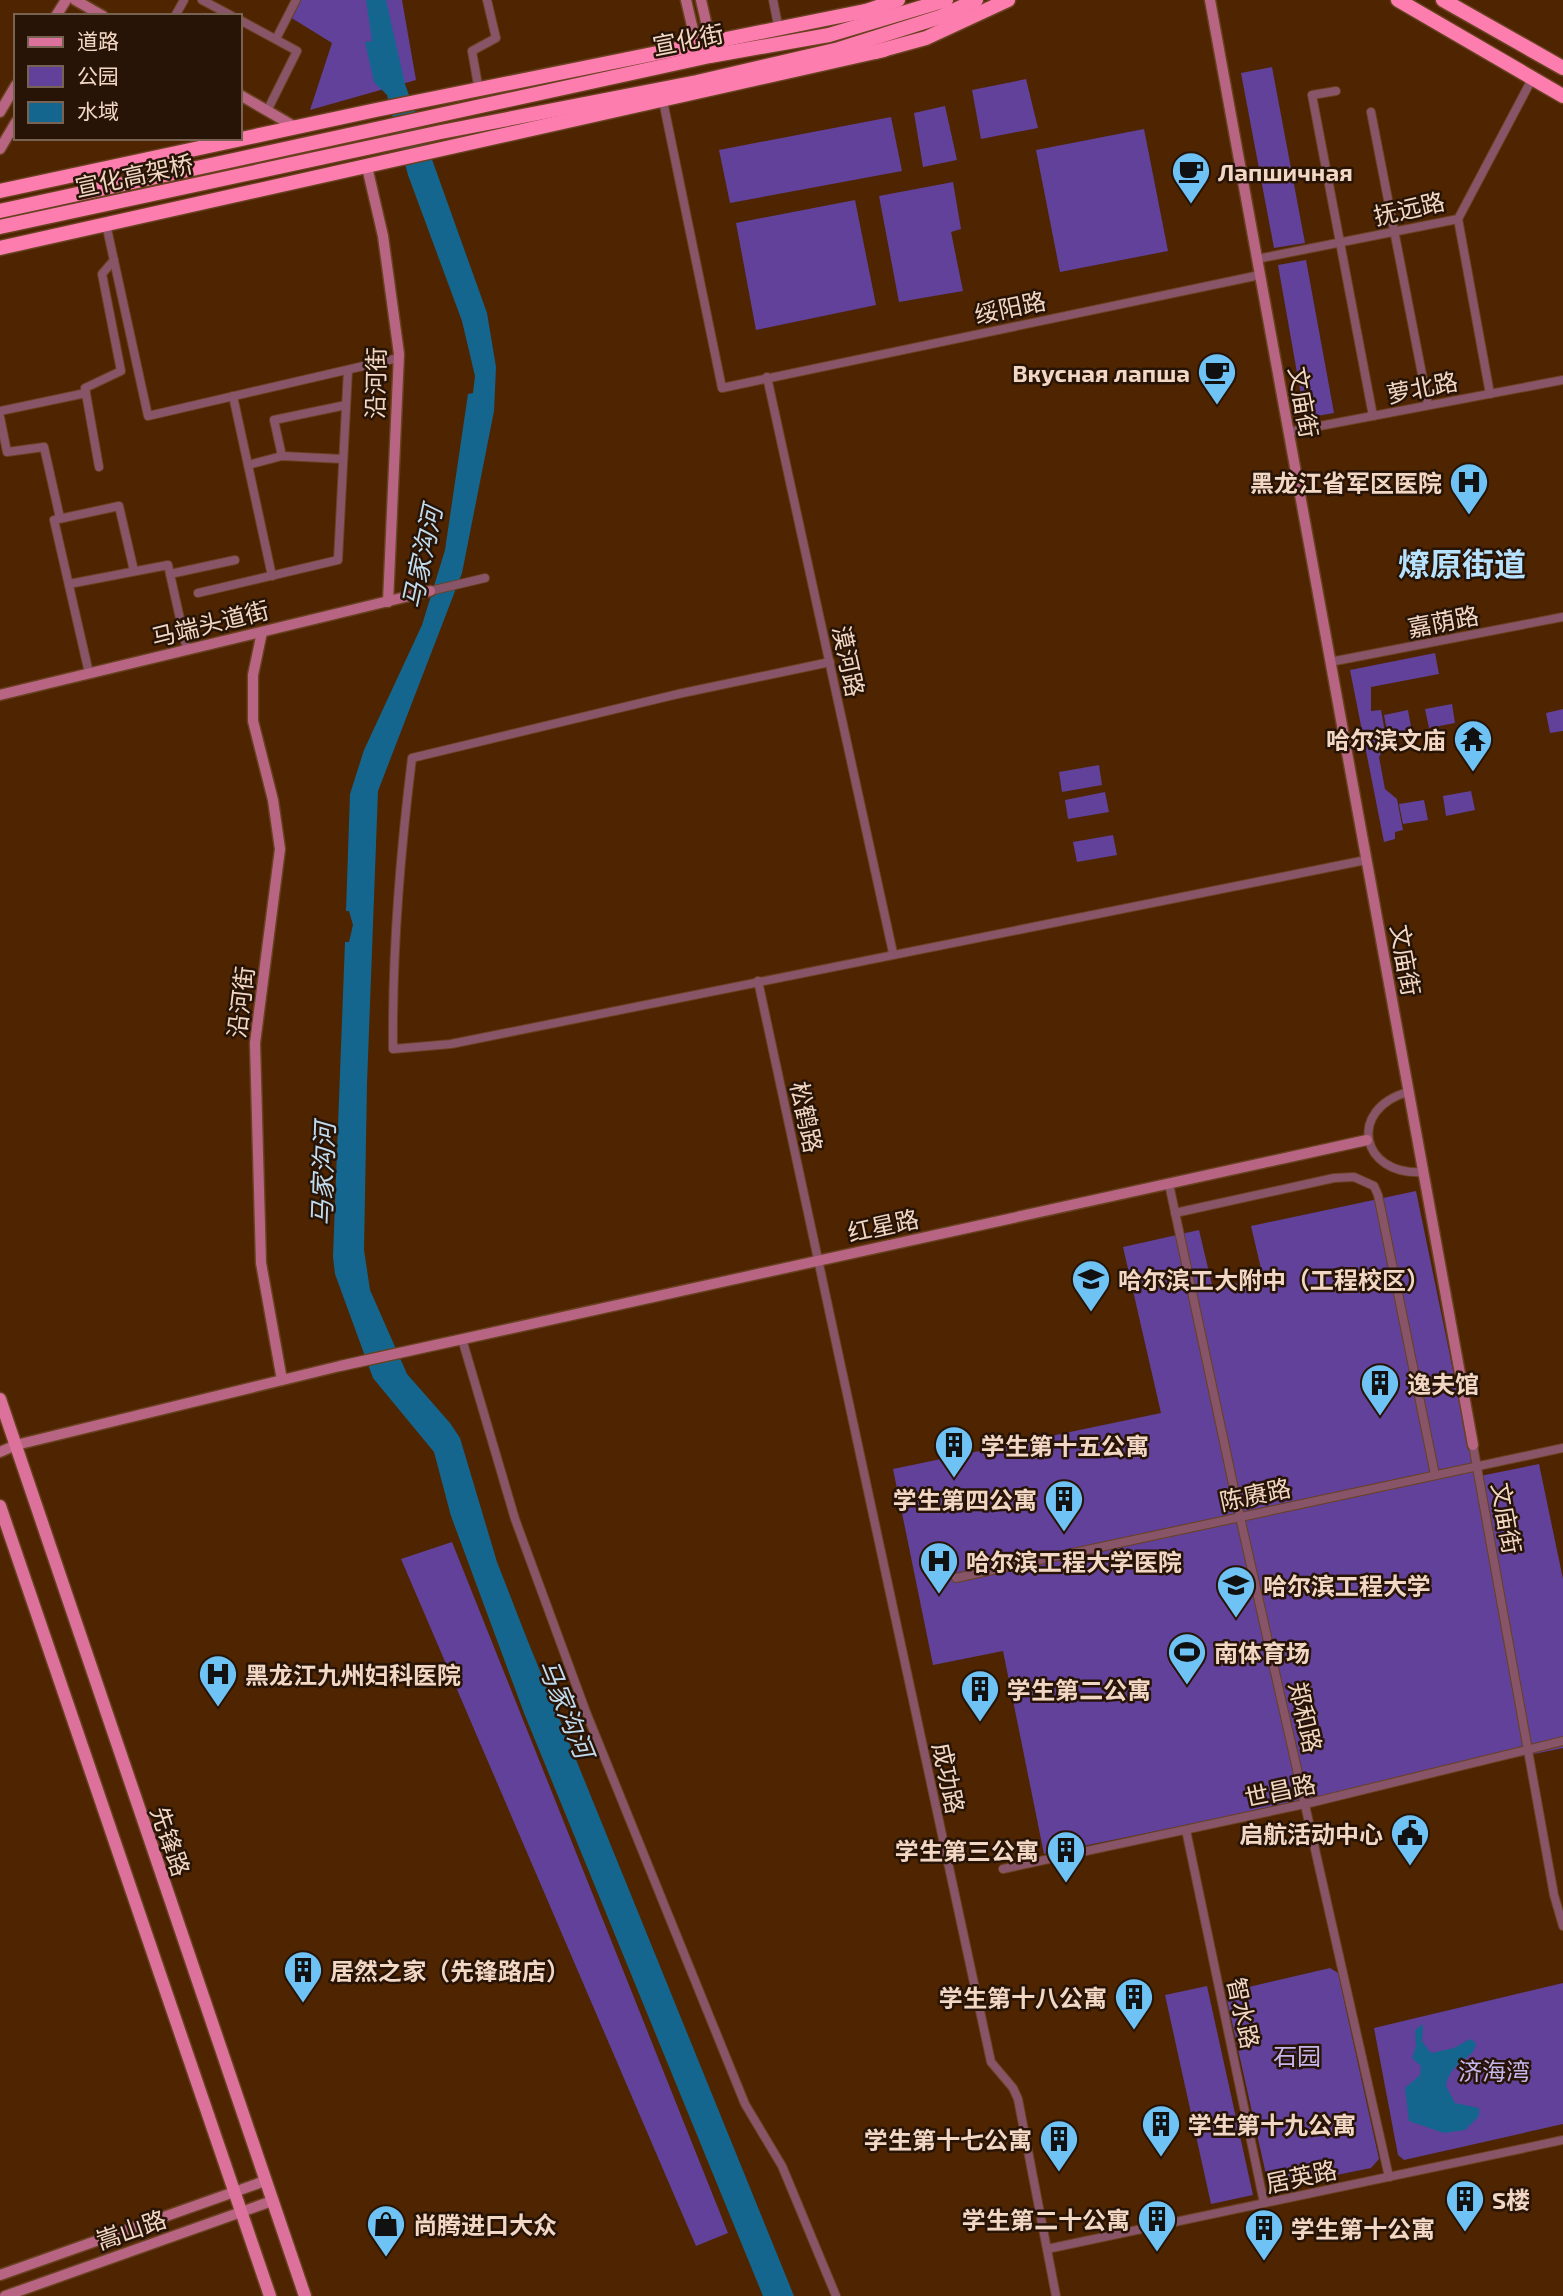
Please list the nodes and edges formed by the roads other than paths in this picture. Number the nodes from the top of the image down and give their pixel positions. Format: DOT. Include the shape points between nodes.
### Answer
graph roads {
  1 [pos="202,0"];
  2 [pos="296,0"];
  3 [pos="487,0"];
  4 [pos="686,0"];
  5 [pos="701,0"];
  6 [pos="773,0"];
  7 [pos="898,0"];
  8 [pos="946,0"];
  9 [pos="976,0"];
  10 [pos="1009,0"];
  11 [pos="1210,0"];
  12 [pos="1398,0"];
  13 [pos="1443,0"];
  14 [pos="85,3"];
  15 [pos="869,5"];
  16 [pos="100,14"];
  17 [pos="228,14"];
  18 [pos="242,21"];
  19 [pos="779,30"];
  20 [pos="276,39"];
  21 [pos="706,49"];
  22 [pos="884,50"];
  23 [pos="1563,68"];
  24 [pos="1532,79"];
  25 [pos="697,82"];
  26 [pos="14,88"];
  27 [pos="479,91"];
  28 [pos="1336,91"];
  29 [pos="242,96"];
  30 [pos="662,96"];
  31 [pos="1563,96"];
  32 [pos="267,111"];
  33 [pos="0,112"];
  34 [pos="1371,112"];
  35 [pos="436,116"];
  36 [pos="14,125"];
  37 [pos="297,128"];
  38 [pos="240,140"];
  39 [pos="242,140"];
  40 [pos="0,149"];
  41 [pos="367,167"];
  42 [pos="0,191"];
  43 [pos="0,211"];
  44 [pos="1458,219"];
  45 [pos="106,224"];
  46 [pos="0,227"];
  47 [pos="1395,232"];
  48 [pos="1340,242"];
  49 [pos="0,248"];
  50 [pos="1257,259"];
  51 [pos="114,260"];
  52 [pos="1260,275"];
  53 [pos="398,359"];
  54 [pos="348,370"];
  55 [pos="767,377"];
  56 [pos="1563,380"];
  57 [pos="86,394"];
  58 [pos="1490,394"];
  59 [pos="233,396"];
  60 [pos="346,405"];
  61 [pos="1429,405"];
  62 [pos="0,411"];
  63 [pos="1373,416"];
  64 [pos="0,417"];
  65 [pos="1288,432"];
  66 [pos="282,456"];
  67 [pos="343,459"];
  68 [pos="248,465"];
  69 [pos="99,467"];
  70 [pos="60,519"];
  71 [pos="235,560"];
  72 [pos="134,571"];
  73 [pos="170,574"];
  74 [pos="272,576"];
  75 [pos="485,578"];
  76 [pos="69,584"];
  77 [pos="430,592"];
  78 [pos="198,593"];
  79 [pos="388,602"];
  80 [pos="1563,617"];
  81 [pos="262,632"];
  82 [pos="187,650"];
  83 [pos="830,662"];
  84 [pos="1330,662"];
  85 [pos="89,673"];
  86 [pos="0,695"];
  87 [pos="1366,860"];
  88 [pos="893,953"];
  89 [pos="758,981"];
  90 [pos="1409,1092"];
  91 [pos="1367,1140"];
  92 [pos="1423,1172"];
  93 [pos="1169,1184"];
  94 [pos="1175,1213"];
  95 [pos="818,1261"];
  96 [pos="463,1339"];
  97 [pos="282,1380"];
  98 [pos="0,1399"];
  99 [pos="0,1443"];
  100 [pos="16,1445"];
  101 [pos="1473,1445"];
  102 [pos="1563,1448"];
  103 [pos="0,1452"];
  104 [pos="1476,1466"];
  105 [pos="1435,1475"];
  106 [pos="0,1506"];
  107 [pos="1240,1517"];
  108 [pos="956,1578"];
  109 [pos="1563,1741"];
  110 [pos="1528,1750"];
  111 [pos="1306,1804"];
  112 [pos="1186,1830"];
  113 [pos="1003,1869"];
  114 [pos="1563,1926"];
  115 [pos="1563,2140"];
  116 [pos="1389,2177"];
  117 [pos="265,2181"];
  118 [pos="235,2191"];
  119 [pos="272,2201"];
  120 [pos="1264,2203"];
  121 [pos="240,2213"];
  122 [pos="1047,2249"];
  123 [pos="0,2275"];
  124 [pos="5,2296"];
  125 [pos="270,2296"];
  126 [pos="305,2296"];
  127 [pos="836,2296"];
  128 [pos="1056,2296"];
  1 -- 17 [label="street"];
  2 -- 20 [label="street"];
  3 -- 27 [label="street" via="496,38 472,51"];
  4 -- 21 [label="main road"];
  5 -- 21 [label="main road"];
  6 -- 19 [label="street"];
  7 -- 15 [label="highway"];
  8 -- 21 [label="highway, 宣化街" via="829,36"];
  9 -- 25 [label="highway" via="940,17 839,49"];
  10 -- 22 [label="highway" via="956,26"];
  11 -- 50 [label="main road, 文庙街"];
  12 -- 24 [label="highway"];
  13 -- 23 [label="highway"];
  14 -- 16 [label="main road"];
  15 -- 19 [label="highway, 宣化街"];
  15 -- 21 [label="highway"];
  18 -- 20 [label="street"];
  19 -- 21 [label="highway, 宣化街"];
  20 -- 32 [label="street" via="297,51"];
  21 -- 27 [label="highway, 宣化街"];
  21 -- 35 [label="highway, 宣化街"];
  22 -- 25 [label="highway" via="785,71"];
  22 -- 30 [label="highway"];
  24 -- 31 [label="highway"];
  24 -- 44 [label="street, 抚远路"];
  25 -- 30 [label="highway"];
  26 -- 33 [label="main road"];
  27 -- 37 [label="highway, 宣化街"];
  28 -- 48 [label="street" via="1312,95"];
  29 -- 32 [label="main road"];
  30 -- 41 [label="highway"];
  30 -- 46 [label="highway, 宣化高架桥" via="441,132"];
  30 -- 55 [label="street, 绥阳路" via="722,388"];
  32 -- 37 [label="main road"];
  34 -- 47 [label="street"];
  35 -- 43 [label="highway, 宣化高架桥"];
  36 -- 40 [label="main road"];
  37 -- 39 [label="highway"];
  38 -- 42 [label="highway"];
  41 -- 45 [label="highway"];
  41 -- 53 [label="main road, 沿河街" via="383,236"];
  44 -- 47 [label="street, 抚远路"];
  44 -- 58 [label="street"];
  45 -- 49 [label="highway"];
  45 -- 51 [label="street"];
  47 -- 48 [label="street, 抚远路"];
  47 -- 61 [label="street"];
  48 -- 50 [label="street, 抚远路"];
  48 -- 63 [label="street"];
  50 -- 52 [label="main road, 文庙街"];
  51 -- 57 [label="street" via="102,274 121,370 85,388"];
  51 -- 59 [label="street" via="148,416"];
  52 -- 55 [label="street, 绥阳路"];
  52 -- 65 [label="main road, 文庙街"];
  53 -- 54 [label="street"];
  53 -- 79 [label="main road, 沿河街"];
  54 -- 59 [label="street"];
  54 -- 60 [label="street"];
  55 -- 83 [label="street, 漠河路"];
  56 -- 58 [label="street, 萝北路"];
  57 -- 62 [label="street"];
  57 -- 69 [label="street"];
  58 -- 61 [label="street, 萝北路"];
  59 -- 68 [label="street"];
  60 -- 66 [label="street" via="274,421"];
  60 -- 67 [label="street"];
  61 -- 63 [label="street, 萝北路"];
  63 -- 65 [label="street, 萝北路"];
  64 -- 70 [label="street" via="7,452 44,447"];
  65 -- 84 [label="main road, 文庙街"];
  66 -- 67 [label="street"];
  66 -- 68 [label="street"];
  67 -- 74 [label="street" via="338,560"];
  68 -- 74 [label="street"];
  70 -- 72 [label="street" via="119,506"];
  70 -- 76 [label="street" via="54,520"];
  71 -- 73 [label="street"];
  72 -- 73 [label="street" via="168,565"];
  72 -- 76 [label="street"];
  73 -- 82 [label="street"];
  74 -- 78 [label="street"];
  75 -- 77 [label="street"];
  76 -- 85 [label="street"];
  77 -- 79 [label="main road, 马端头道街"];
  79 -- 81 [label="main road, 马端头道街"];
  80 -- 84 [label="street, 嘉荫路"];
  81 -- 82 [label="main road, 马端头道街"];
  81 -- 97 [label="main road, 沿河街" via="253,675 253,721 280,849 255,1057 261,1263"];
  82 -- 85 [label="main road, 马端头道街"];
  83 -- 88 [label="street, 漠河路"];
  83 -- 89 [label="street" via="412,758 392,982 393,1049 451,1044"];
  84 -- 87 [label="main road, 文庙街"];
  85 -- 86 [label="main road, 马端头道街"];
  87 -- 88 [label="street"];
  87 -- 90 [label="main road, 文庙街"];
  88 -- 89 [label="street"];
  89 -- 95 [label="street, 松鹤路"];
  90 -- 91 [label="street" via="1378,1107"];
  90 -- 92 [label="main road, 文庙街"];
  91 -- 92 [label="street" via="1379,1160 1396,1171"];
  91 -- 93 [label="main road, 红星路"];
  92 -- 101 [label="main road, 文庙街"];
  93 -- 94 [label="street, 郑和路"];
  93 -- 95 [label="main road, 红星路"];
  94 -- 105 [label="street" via="1334,1178 1354,1177 1374,1186"];
  94 -- 107 [label="street, 郑和路"];
  95 -- 96 [label="main road, 红星路"];
  95 -- 122 [label="street, 成功路" via="991,2062 1018,2099"];
  96 -- 97 [label="main road, 红星路"];
  96 -- 127 [label="street" via="515,1519 586,1712 745,2104 782,2166"];
  97 -- 100 [label="main road, 红星路"];
  98 -- 100 [label="main road, 先锋路"];
  99 -- 100 [label="main road"];
  100 -- 103 [label="main road"];
  100 -- 117 [label="main road, 先锋路"];
  101 -- 104 [label="street, 文庙街"];
  102 -- 104 [label="street, 陈赓路"];
  104 -- 105 [label="street, 陈赓路"];
  104 -- 110 [label="street, 文庙街"];
  105 -- 107 [label="street, 陈赓路"];
  106 -- 118 [label="main road"];
  107 -- 108 [label="street, 陈赓路"];
  107 -- 111 [label="street, 郑和路"];
  109 -- 110 [label="street, 世昌路"];
  110 -- 111 [label="street, 世昌路"];
  110 -- 114 [label="street, 文庙街"];
  111 -- 112 [label="street, 世昌路"];
  111 -- 116 [label="street, 郑和路"];
  112 -- 113 [label="street, 世昌路"];
  112 -- 120 [label="street, 智水路"];
  115 -- 116 [label="street, 居英路"];
  116 -- 120 [label="street, 居英路"];
  117 -- 118 [label="main road, 嵩山路"];
  117 -- 119 [label="main road, 先锋路"];
  118 -- 121 [label="main road"];
  118 -- 123 [label="main road, 嵩山路"];
  119 -- 121 [label="main road, 嵩山路"];
  119 -- 126 [label="main road, 先锋路"];
  120 -- 122 [label="street, 居英路"];
  121 -- 124 [label="main road, 嵩山路"];
  121 -- 125 [label="main road"];
  122 -- 128 [label="street, 成功路"];
}
